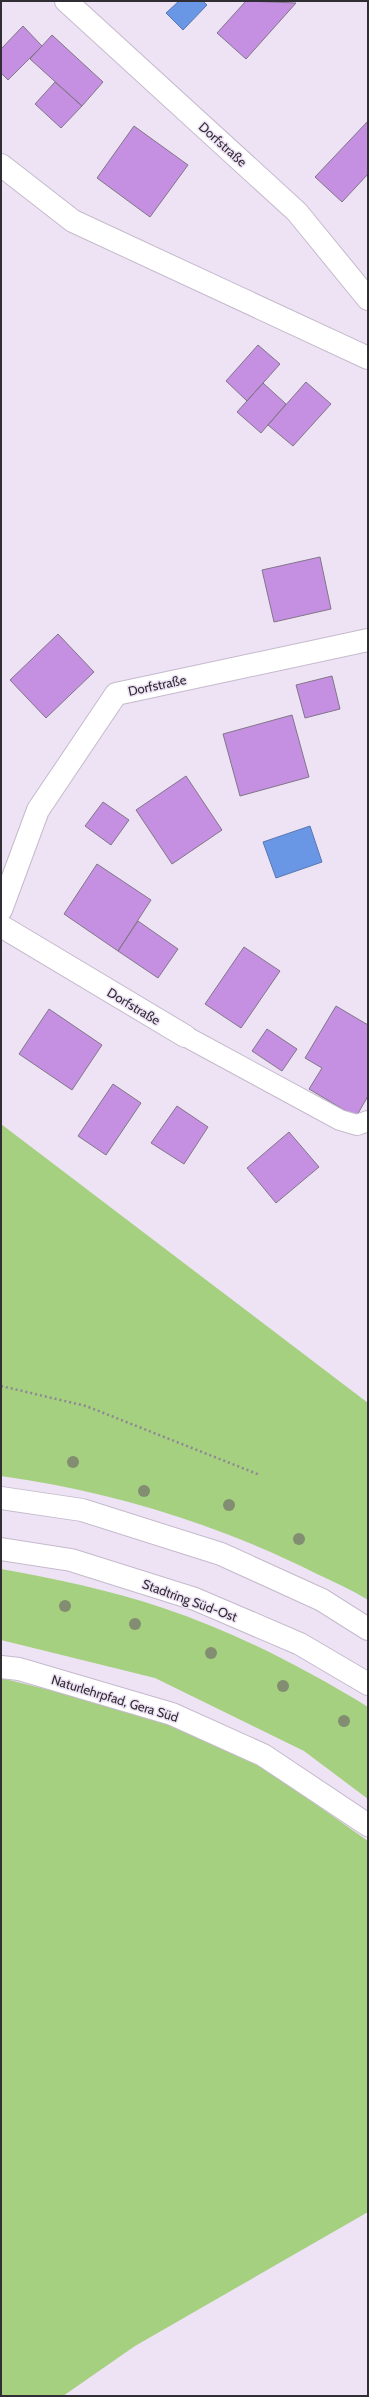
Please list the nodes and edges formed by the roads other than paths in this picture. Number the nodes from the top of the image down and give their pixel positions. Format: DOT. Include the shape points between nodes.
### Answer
graph roads {
  1 [pos="66,1"];
  2 [pos="1,165"];
  3 [pos="368,299"];
  4 [pos="368,358"];
  5 [pos="368,640"];
  6 [pos="1,910"];
  7 [pos="1,926"];
  8 [pos="186,1036"];
  9 [pos="368,1121"];
  10 [pos="1,1498"];
  11 [pos="1,1549"];
  12 [pos="368,1629"];
  13 [pos="1,1667"];
  14 [pos="368,1684"];
  15 [pos="368,1825"];
  1 -- 3 [label="street, Dorfstraße" via="297,212"];
  2 -- 4 [label="street" via="73,221"];
  5 -- 6 [label="street, Dorfstraße" via="116,694 38,810"];
  7 -- 8 [label="street, Dorfstraße"];
  8 -- 9 [label="lane" via="340,1120 357,1125"];
  10 -- 12 [label="street" via="82,1510 221,1554 322,1600"];
  11 -- 14 [label="street, Stadtring Süd-Ost" via="71,1560 195,1599 300,1644"];
  13 -- 15 [label="street, Naturlehrpfad, Gera Süd" via="19,1669 172,1714 262,1755"];
}
